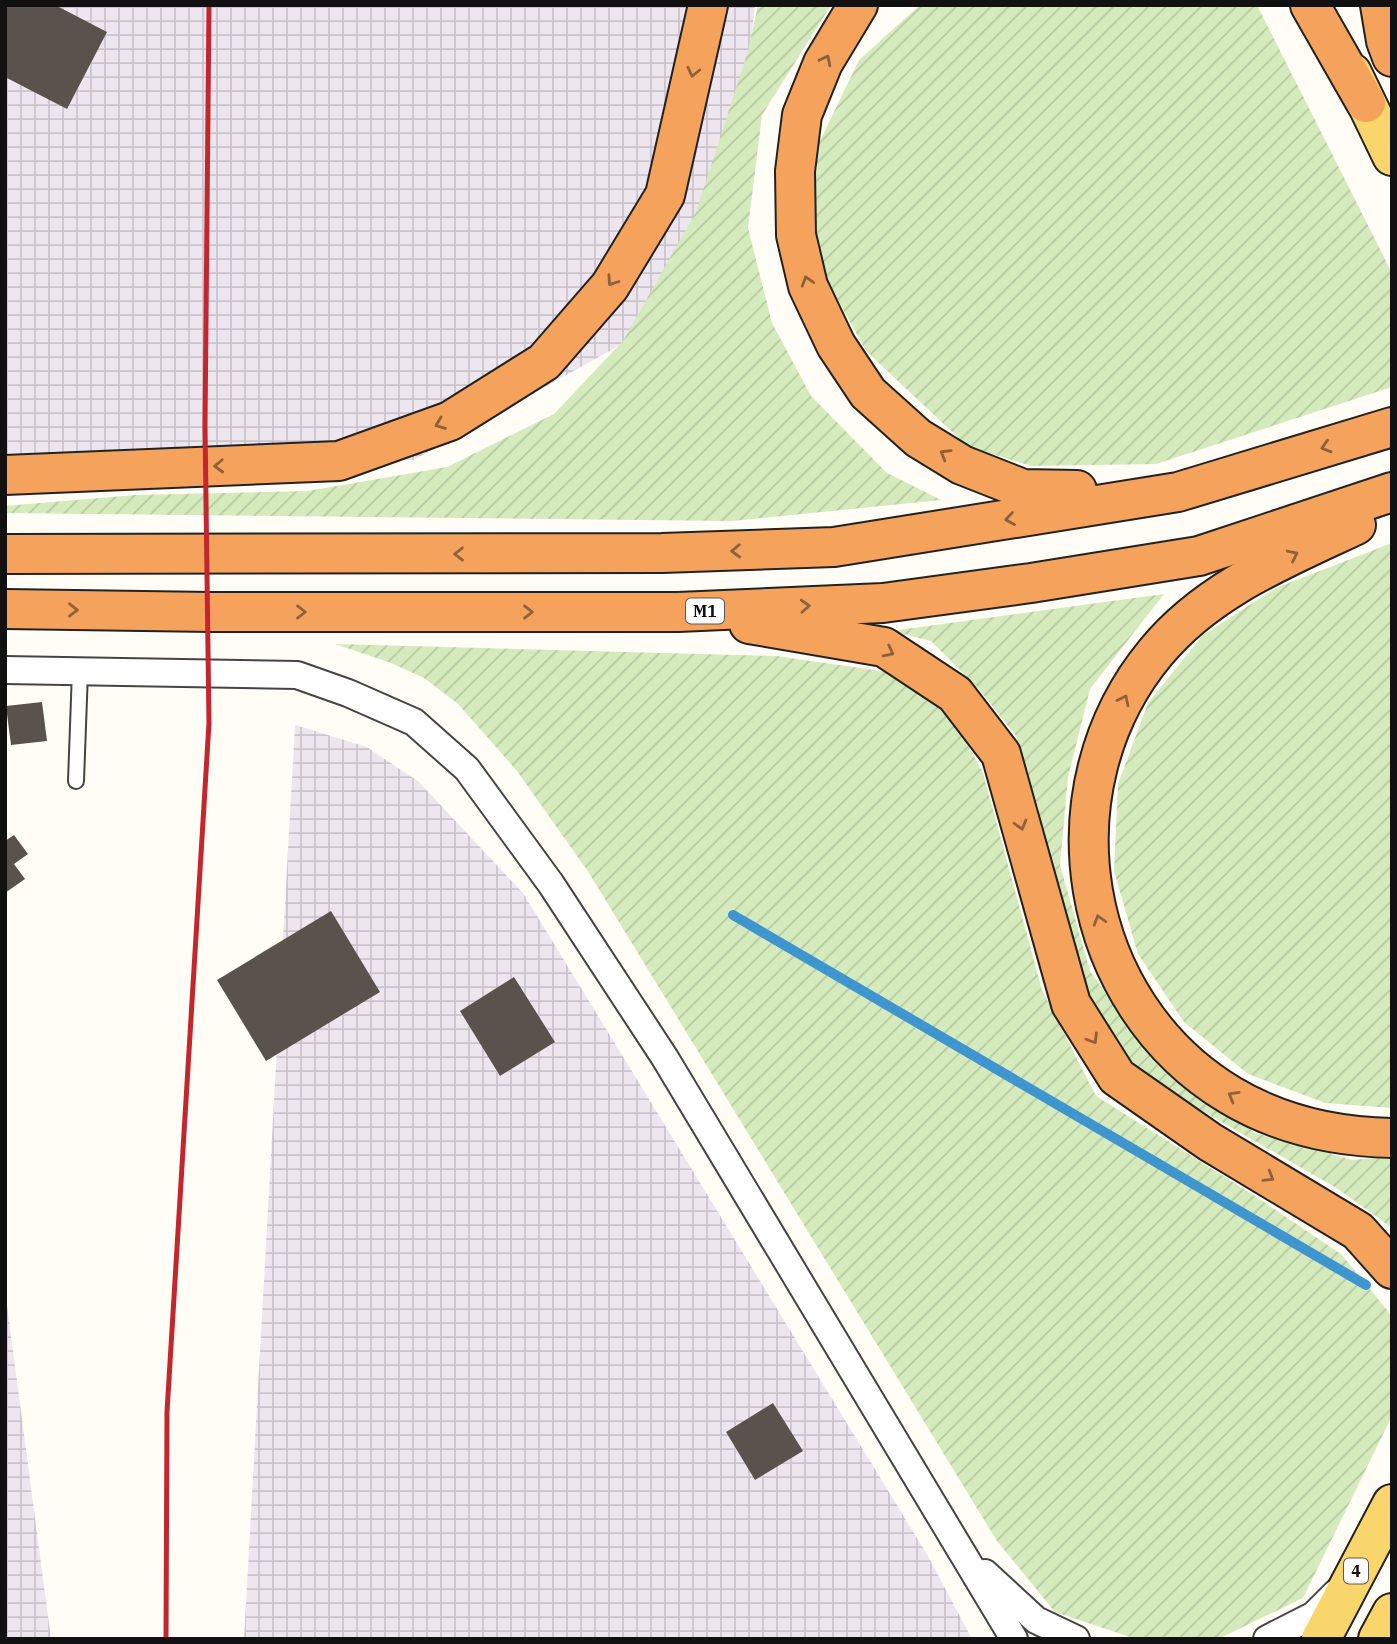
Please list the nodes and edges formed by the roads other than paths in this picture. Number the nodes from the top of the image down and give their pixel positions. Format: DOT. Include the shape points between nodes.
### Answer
graph roads {
  1 [pos="708,5"];
  2 [pos="858,5"];
  3 [pos="1310,5"];
  4 [pos="1319,5"];
  5 [pos="1362,5"];
  6 [pos="1380,5"];
  7 [pos="1392,57"];
  8 [pos="1392,69"];
  9 [pos="1366,103"];
  10 [pos="1392,156"];
  11 [pos="1392,427"];
  12 [pos="5,475"];
  13 [pos="1178,492"];
  14 [pos="1392,492"];
  15 [pos="1392,508"];
  16 [pos="5,554"];
  17 [pos="5,609"];
  18 [pos="678,612"];
  19 [pos="5,670"];
  20 [pos="80,671"];
  21 [pos="76,781"];
  22 [pos="1392,1138"];
  23 [pos="1392,1269"];
  24 [pos="1392,1504"];
  25 [pos="961,1550"];
  26 [pos="1355,1575"];
  27 [pos="1392,1613"];
  28 [pos="1014,1639"];
  29 [pos="1076,1639"];
  30 [pos="1267,1639"];
  31 [pos="1321,1639"];
  32 [pos="1378,1639"];
  1 -- 12 [label="highway, one-way" via="665,195 610,286 544,362 450,421 339,461"];
  13 -- 2 [label="highway, one-way" via="1023,489 962,465 918,438 868,393 836,345 808,286 796,235 795,171 802,115 823,63"];
  3 -- 9 [label="highway"];
  4 -- 9 [label="main road"];
  5 -- 8 [label="main road"];
  6 -- 7 [label="highway"];
  9 -- 10 [label="main road"];
  11 -- 13 [label="highway, one-way"];
  13 -- 16 [label="highway, one-way" via="834,547 662,554"];
  18 -- 14 [label="highway, M1, one-way" via="884,603 1199,556"];
  22 -- 15 [label="highway, one-way" via="1314,1130 1270,1116 1229,1095 1159,1035 1121,978 1096,913 1088,821 1095,775 1124,700 1156,652 1188,618 1225,590"];
  17 -- 18 [label="highway, M1, one-way"];
  18 -- 23 [label="highway, one-way" via="884,647 955,694 1001,754 1072,1004 1117,1077 1210,1142 1358,1231"];
  19 -- 20 [label="street"];
  20 -- 21 [label="lane"];
  20 -- 25 [label="street" via="297,675 414,722 467,769 551,884 665,1059"];
  24 -- 26 [label="main road, 4"];
  25 -- 28 [label="street"];
  25 -- 29 [label="street" via="1036,1620"];
  26 -- 30 [label="street" via="1314,1615"];
  26 -- 31 [label="main road, 4"];
  27 -- 32 [label="main road"];
}
